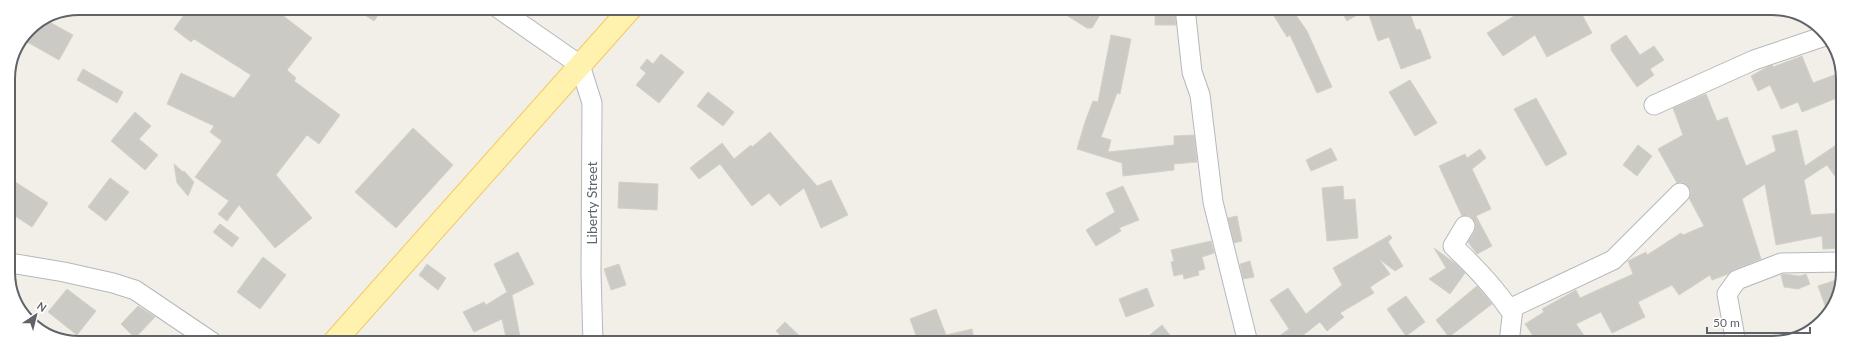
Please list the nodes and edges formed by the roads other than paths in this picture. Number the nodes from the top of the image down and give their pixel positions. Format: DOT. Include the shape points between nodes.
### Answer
graph roads {
  1 [pos="508,15"];
  2 [pos="624,15"];
  3 [pos="1185,15"];
  4 [pos="1820,38"];
  5 [pos="580,66"];
  6 [pos="1654,104"];
  7 [pos="1680,193"];
  8 [pos="1466,226"];
  9 [pos="1836,262"];
  10 [pos="15,264"];
  11 [pos="1513,308"];
  12 [pos="203,336"];
  13 [pos="339,336"];
  14 [pos="593,336"];
  15 [pos="1246,336"];
  16 [pos="1510,336"];
  17 [pos="1735,336"];
  1 -- 5 [label="street"];
  2 -- 5 [label="main road"];
  3 -- 15 [label="street" via="1192,72 1200,95 1213,202"];
  4 -- 6 [label="street" via="1754,60"];
  5 -- 13 [label="main road"];
  5 -- 14 [label="street, Liberty Street" via="592,103"];
  7 -- 11 [label="street" via="1613,260"];
  8 -- 11 [label="street" via="1453,246 1500,294 1509,308"];
  9 -- 17 [label="street" via="1781,263 1736,280 1727,294"];
  10 -- 12 [label="street" via="64,272 135,290"];
  11 -- 16 [label="street"];
}
